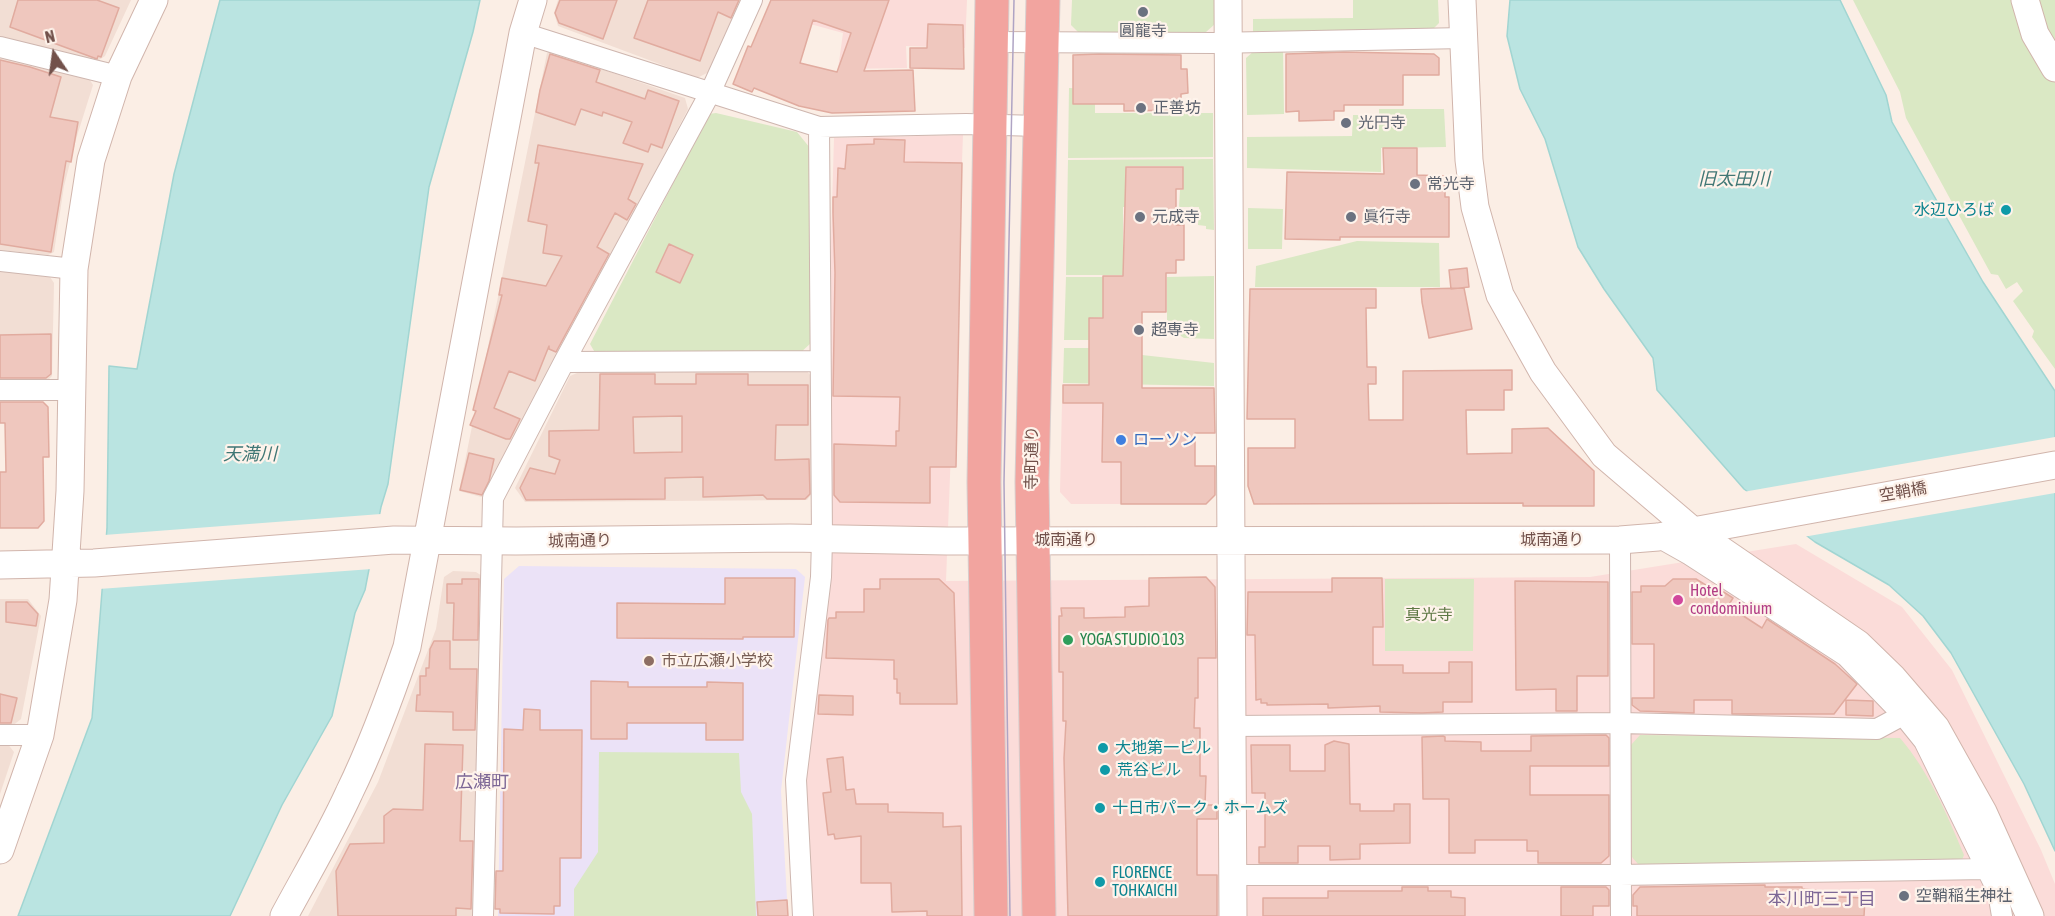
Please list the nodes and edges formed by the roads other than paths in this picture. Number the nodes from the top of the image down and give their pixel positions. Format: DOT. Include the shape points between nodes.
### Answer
graph roads {
  1 [pos="154,0"];
  2 [pos="533,0"];
  3 [pos="752,0"];
  4 [pos="992,0"];
  5 [pos="1043,0"];
  6 [pos="1228,0"];
  7 [pos="1462,0"];
  8 [pos="2025,0"];
  9 [pos="523,33"];
  10 [pos="1464,38"];
  11 [pos="992,42"];
  12 [pos="1228,42"];
  13 [pos="1042,44"];
  14 [pos="0,47"];
  15 [pos="2055,69"];
  16 [pos="118,76"];
  17 [pos="710,93"];
  18 [pos="990,124"];
  19 [pos="1039,126"];
  20 [pos="819,127"];
  21 [pos="0,261"];
  22 [pos="74,269"];
  23 [pos="820,361"];
  24 [pos="564,362"];
  25 [pos="0,390"];
  26 [pos="72,390"];
  27 [pos="2055,465"];
  28 [pos="1752,519"];
  29 [pos="1693,531"];
  30 [pos="1658,537"];
  31 [pos="822,539"];
  32 [pos="1032,540"];
  33 [pos="1620,540"];
  34 [pos="492,541"];
  35 [pos="985,541"];
  36 [pos="1231,541"];
  37 [pos="427,542"];
  38 [pos="0,565"];
  39 [pos="65,565"];
  40 [pos="1903,714"];
  41 [pos="1621,723"];
  42 [pos="1232,726"];
  43 [pos="0,735"];
  44 [pos="40,735"];
  45 [pos="0,850"];
  46 [pos="1986,869"];
  47 [pos="1233,875"];
  48 [pos="1620,875"];
  49 [pos="2020,913"];
  50 [pos="285,916"];
  51 [pos="483,916"];
  52 [pos="803,916"];
  53 [pos="991,916"];
  54 [pos="1039,916"];
  55 [pos="1233,916"];
  56 [pos="1621,916"];
  1 -- 16 [label="street"];
  2 -- 9 [label="street"];
  3 -- 17 [label="street"];
  4 -- 11 [label="highway"];
  5 -- 13 [label="highway, 寺町通り"];
  6 -- 12 [label="street"];
  7 -- 10 [label="street"];
  8 -- 15 [label="street" via="2034,34"];
  9 -- 17 [label="street"];
  9 -- 37 [label="street"];
  10 -- 12 [label="street"];
  10 -- 29 [label="street" via="1475,207 1500,295 1543,372 1604,455"];
  11 -- 13 [label="street"];
  11 -- 18 [label="highway"];
  12 -- 13 [label="street"];
  12 -- 36 [label="street"];
  13 -- 19 [label="highway, 寺町通り"];
  14 -- 16 [label="street"];
  16 -- 22 [label="street" via="90,160"];
  17 -- 20 [label="street"];
  17 -- 24 [label="street"];
  18 -- 19 [label="street"];
  18 -- 20 [label="street"];
  18 -- 35 [label="highway"];
  19 -- 32 [label="highway, 寺町通り"];
  20 -- 23 [label="street"];
  21 -- 22 [label="street"];
  22 -- 26 [label="street"];
  23 -- 24 [label="street"];
  23 -- 31 [label="street"];
  24 -- 34 [label="street" via="493,498"];
  25 -- 26 [label="street"];
  26 -- 39 [label="street"];
  27 -- 28 [label="street, 空鞘橋"];
  28 -- 29 [label="street, 城南通り"];
  29 -- 30 [label="street, 城南通り"];
  29 -- 49 [label="street" via="1858,644 1936,728 1983,812"];
  30 -- 33 [label="street, 城南通り"];
  30 -- 40 [label="street" via="1846,656"];
  31 -- 34 [label="street, 城南通り"];
  31 -- 35 [label="street, 城南通り"];
  31 -- 52 [label="street" via="821,577 796,780"];
  32 -- 35 [label="street, 城南通り"];
  32 -- 36 [label="street, 城南通り"];
  32 -- 54 [label="highway, 寺町通り"];
  33 -- 36 [label="street, 城南通り"];
  33 -- 41 [label="street"];
  34 -- 37 [label="street, 城南通り"];
  34 -- 51 [label="street"];
  35 -- 53 [label="highway"];
  36 -- 42 [label="street"];
  37 -- 39 [label="street, 城南通り" via="379,542"];
  37 -- 50 [label="street" via="407,647 390,699 348,796"];
  38 -- 39 [label="street, 城南通り"];
  39 -- 44 [label="street" via="60,621"];
  40 -- 41 [label="street" via="1877,729"];
  40 -- 46 [label="street" via="1924,741"];
  41 -- 42 [label="street"];
  41 -- 48 [label="street"];
  42 -- 47 [label="street"];
  43 -- 44 [label="street"];
  44 -- 45 [label="street"];
  46 -- 48 [label="street"];
  46 -- 49 [label="street" via="1998,892"];
  47 -- 48 [label="street"];
  47 -- 55 [label="street"];
  48 -- 56 [label="street"];
}
